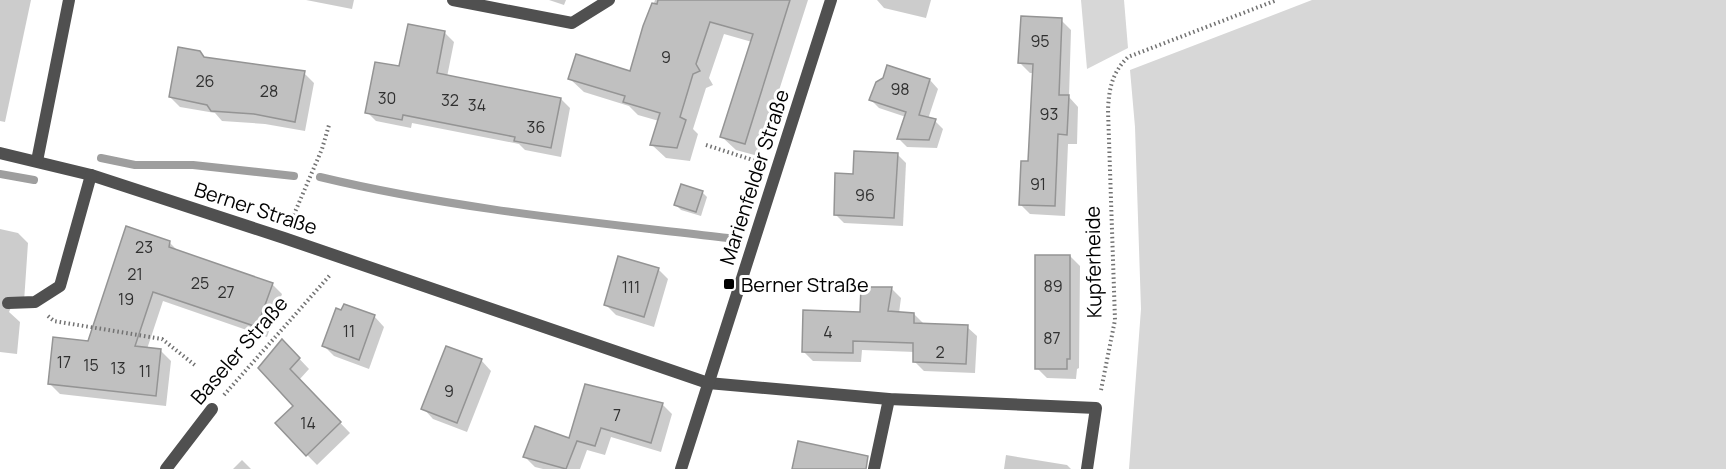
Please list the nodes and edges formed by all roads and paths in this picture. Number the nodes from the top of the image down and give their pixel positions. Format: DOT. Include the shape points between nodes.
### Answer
graph roads {
  1 [pos="69,0"];
  2 [pos="453,0"];
  3 [pos="609,0"];
  4 [pos="831,0"];
  5 [pos="1277,0"];
  6 [pos="329,125"];
  7 [pos="706,145"];
  8 [pos="0,153"];
  9 [pos="37,161"];
  10 [pos="777,168"];
  11 [pos="91,176"];
  12 [pos="284,238"];
  13 [pos="339,256"];
  14 [pos="35,302"];
  15 [pos="8,303"];
  16 [pos="196,366"];
  17 [pos="708,383"];
  18 [pos="889,399"];
  19 [pos="1096,408"];
  20 [pos="212,409"];
  21 [pos="166,469"];
  22 [pos="681,469"];
  23 [pos="874,469"];
  24 [pos="1087,469"];
  1 -- 9 [label="street"];
  2 -- 3 [label="street" via="572,23"];
  4 -- 10 [label="street, Marienfelder Straße"];
  5 -- 19 [label="path, Kupferheide" via="1128,57 1116,69 1108,110 1115,320 1107,372"];
  6 -- 12 [label="path"];
  7 -- 10 [label="path"];
  8 -- 9 [label="street, Berner Straße"];
  9 -- 11 [label="street, Berner Straße"];
  10 -- 17 [label="street, Marienfelder Straße"];
  11 -- 12 [label="street, Berner Straße"];
  11 -- 14 [label="street" via="60,286"];
  12 -- 13 [label="street, Berner Straße"];
  13 -- 17 [label="street, Berner Straße"];
  13 -- 20 [label="path, Baseler Straße" via="330,276"];
  14 -- 15 [label="street"];
  14 -- 16 [label="path" via="54,321 162,339"];
  17 -- 18 [label="street, Berner Straße"];
  17 -- 22 [label="street, Marienfelder Straße"];
  18 -- 19 [label="street, Berner Straße"];
  18 -- 23 [label="street"];
  19 -- 24 [label="street"];
  20 -- 21 [label="street, Baseler Straße"];
}
